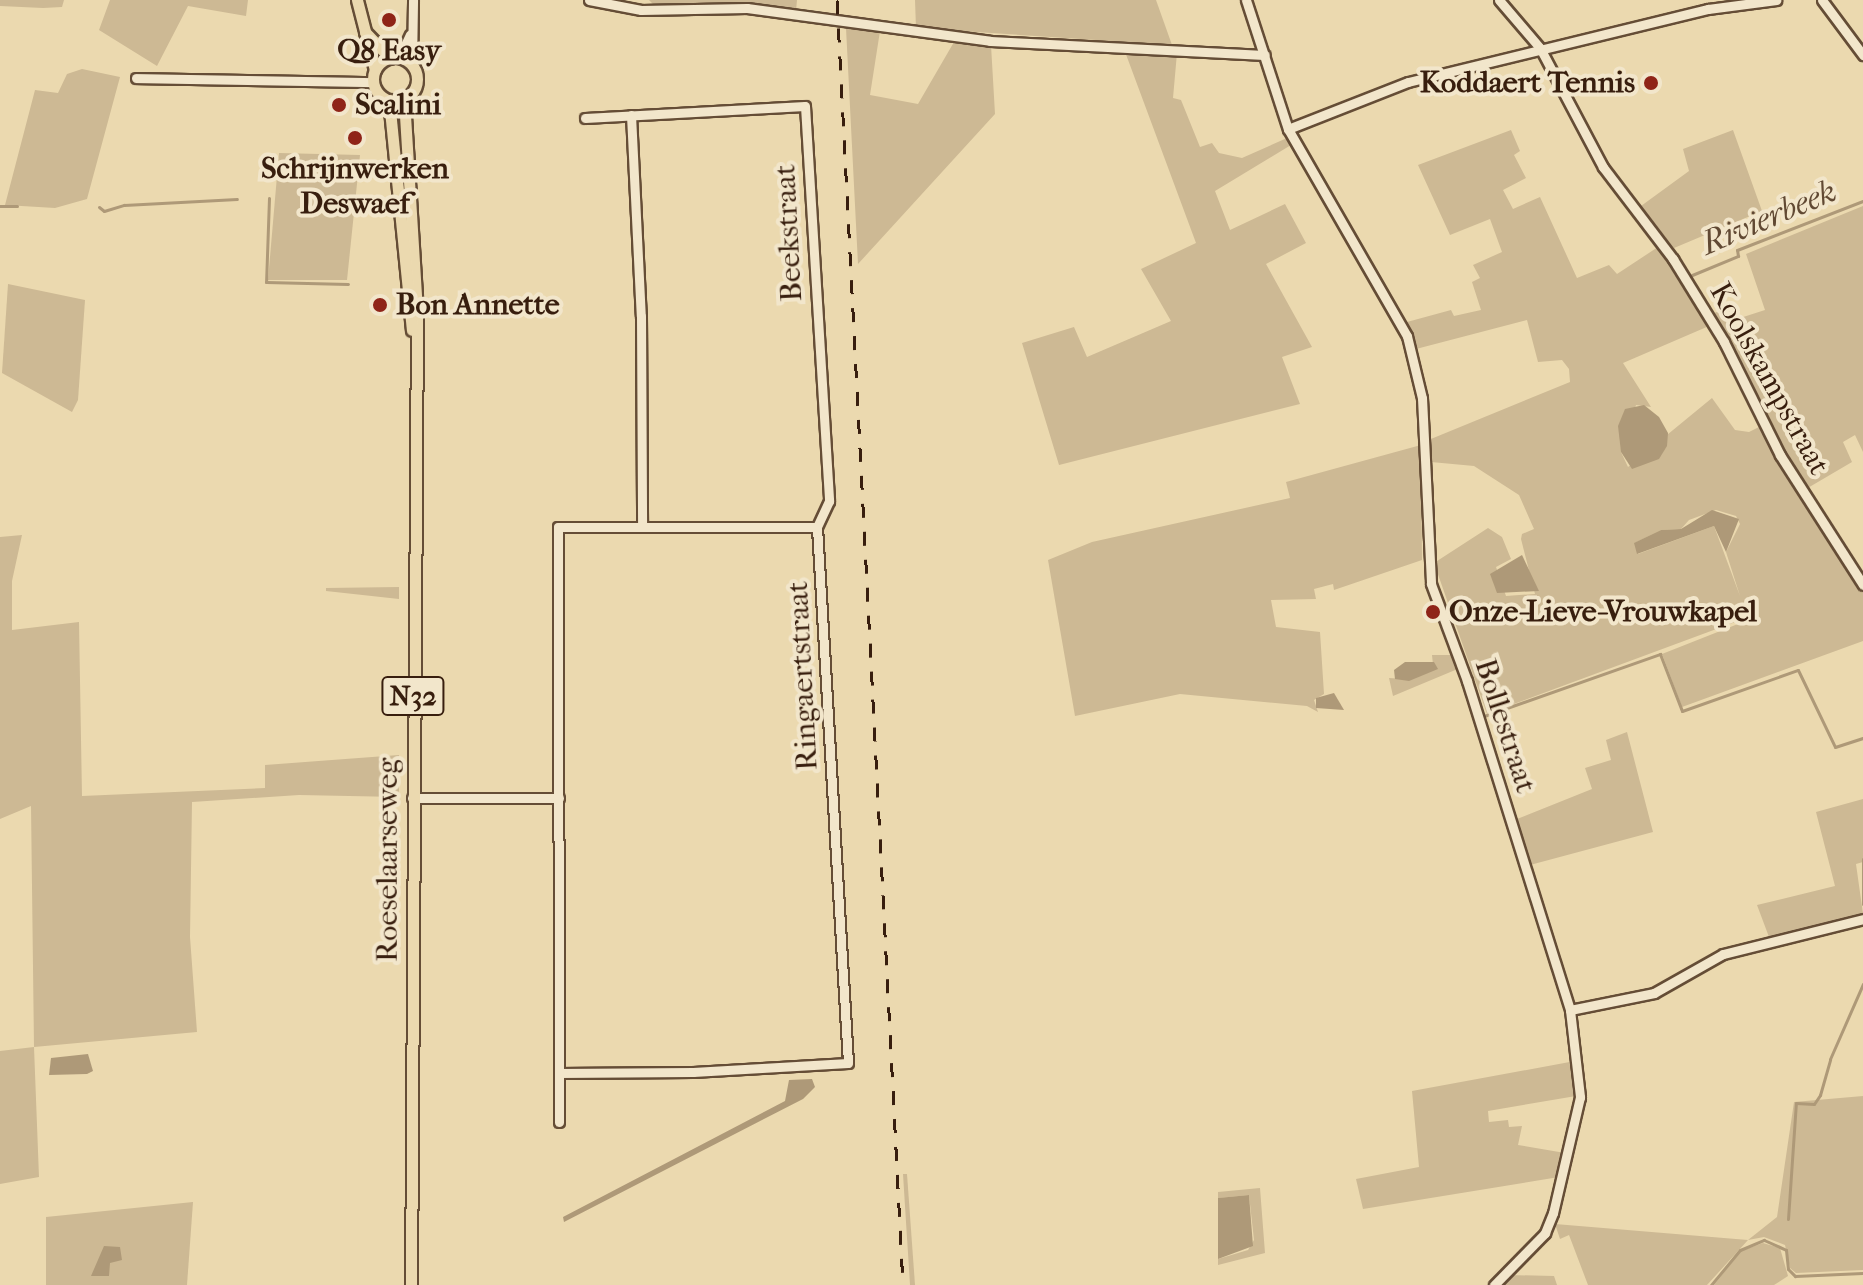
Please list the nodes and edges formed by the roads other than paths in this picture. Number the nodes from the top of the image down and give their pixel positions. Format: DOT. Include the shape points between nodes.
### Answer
graph roads {
  1 [pos="357,0"];
  2 [pos="413,0"];
  3 [pos="589,0"];
  4 [pos="1246,0"];
  5 [pos="1499,0"];
  6 [pos="1776,0"];
  7 [pos="1822,0"];
  8 [pos="413,19"];
  9 [pos="365,31"];
  10 [pos="1540,48"];
  11 [pos="1265,55"];
  12 [pos="1863,55"];
  13 [pos="394,58"];
  14 [pos="412,66"];
  15 [pos="374,76"];
  16 [pos="136,78"];
  17 [pos="404,99"];
  18 [pos="389,100"];
  19 [pos="631,115"];
  20 [pos="585,118"];
  21 [pos="1288,129"];
  22 [pos="413,339"];
  23 [pos="642,526"];
  24 [pos="817,527"];
  25 [pos="1863,585"];
  26 [pos="412,798"];
  27 [pos="559,798"];
  28 [pos="1863,919"];
  29 [pos="1570,1010"];
  30 [pos="559,1073"];
  31 [pos="559,1122"];
  32 [pos="411,1285"];
  33 [pos="1494,1285"];
  1 -- 9 [label="main road"];
  2 -- 8 [label="street, N32"];
  3 -- 11 [label="street" via="641,10 747,8 990,41"];
  4 -- 11 [label="street, Bollestraat"];
  5 -- 10 [label="street, Koolskampstraat"];
  6 -- 10 [label="street" via="1708,9"];
  7 -- 12 [label="street"];
  8 -- 13 [label="street, N32" via="409,45"];
  8 -- 14 [label="street, N32"];
  9 -- 13 [label="main road"];
  9 -- 15 [label="main road"];
  10 -- 21 [label="street" via="1373,93"];
  10 -- 25 [label="street, Koolskampstraat" via="1603,167 1673,259 1724,342 1780,455"];
  11 -- 21 [label="street, Bollestraat"];
  13 -- 14 [label="main road"];
  13 -- 15 [label="main road"];
  14 -- 17 [label="main road, N32" via="417,80"];
  15 -- 16 [label="street"];
  15 -- 18 [label="main road"];
  17 -- 18 [label="main road"];
  17 -- 22 [label="main road, Roeselaarseweg / N32" via="415,234"];
  18 -- 22 [label="main road, Roeselaarseweg / N32"];
  19 -- 20 [label="street, Beekstraat"];
  19 -- 23 [label="street" via="641,316"];
  19 -- 24 [label="street, Beekstraat" via="805,106 829,501"];
  21 -- 29 [label="street, Bollestraat" via="1407,336 1422,398 1431,584 1467,681"];
  22 -- 26 [label="main road, Roeselaarseweg / N32"];
  23 -- 24 [label="street"];
  23 -- 27 [label="street" via="558,527"];
  24 -- 30 [label="street, Ringaertstraat" via="848,1063"];
  26 -- 27 [label="street"];
  26 -- 32 [label="main road, Roeselaarseweg / N32"];
  27 -- 30 [label="street"];
  28 -- 29 [label="street" via="1723,954 1654,993"];
  29 -- 33 [label="street, Bollestraat" via="1580,1097 1553,1213 1538,1241"];
  30 -- 31 [label="street"];
}
